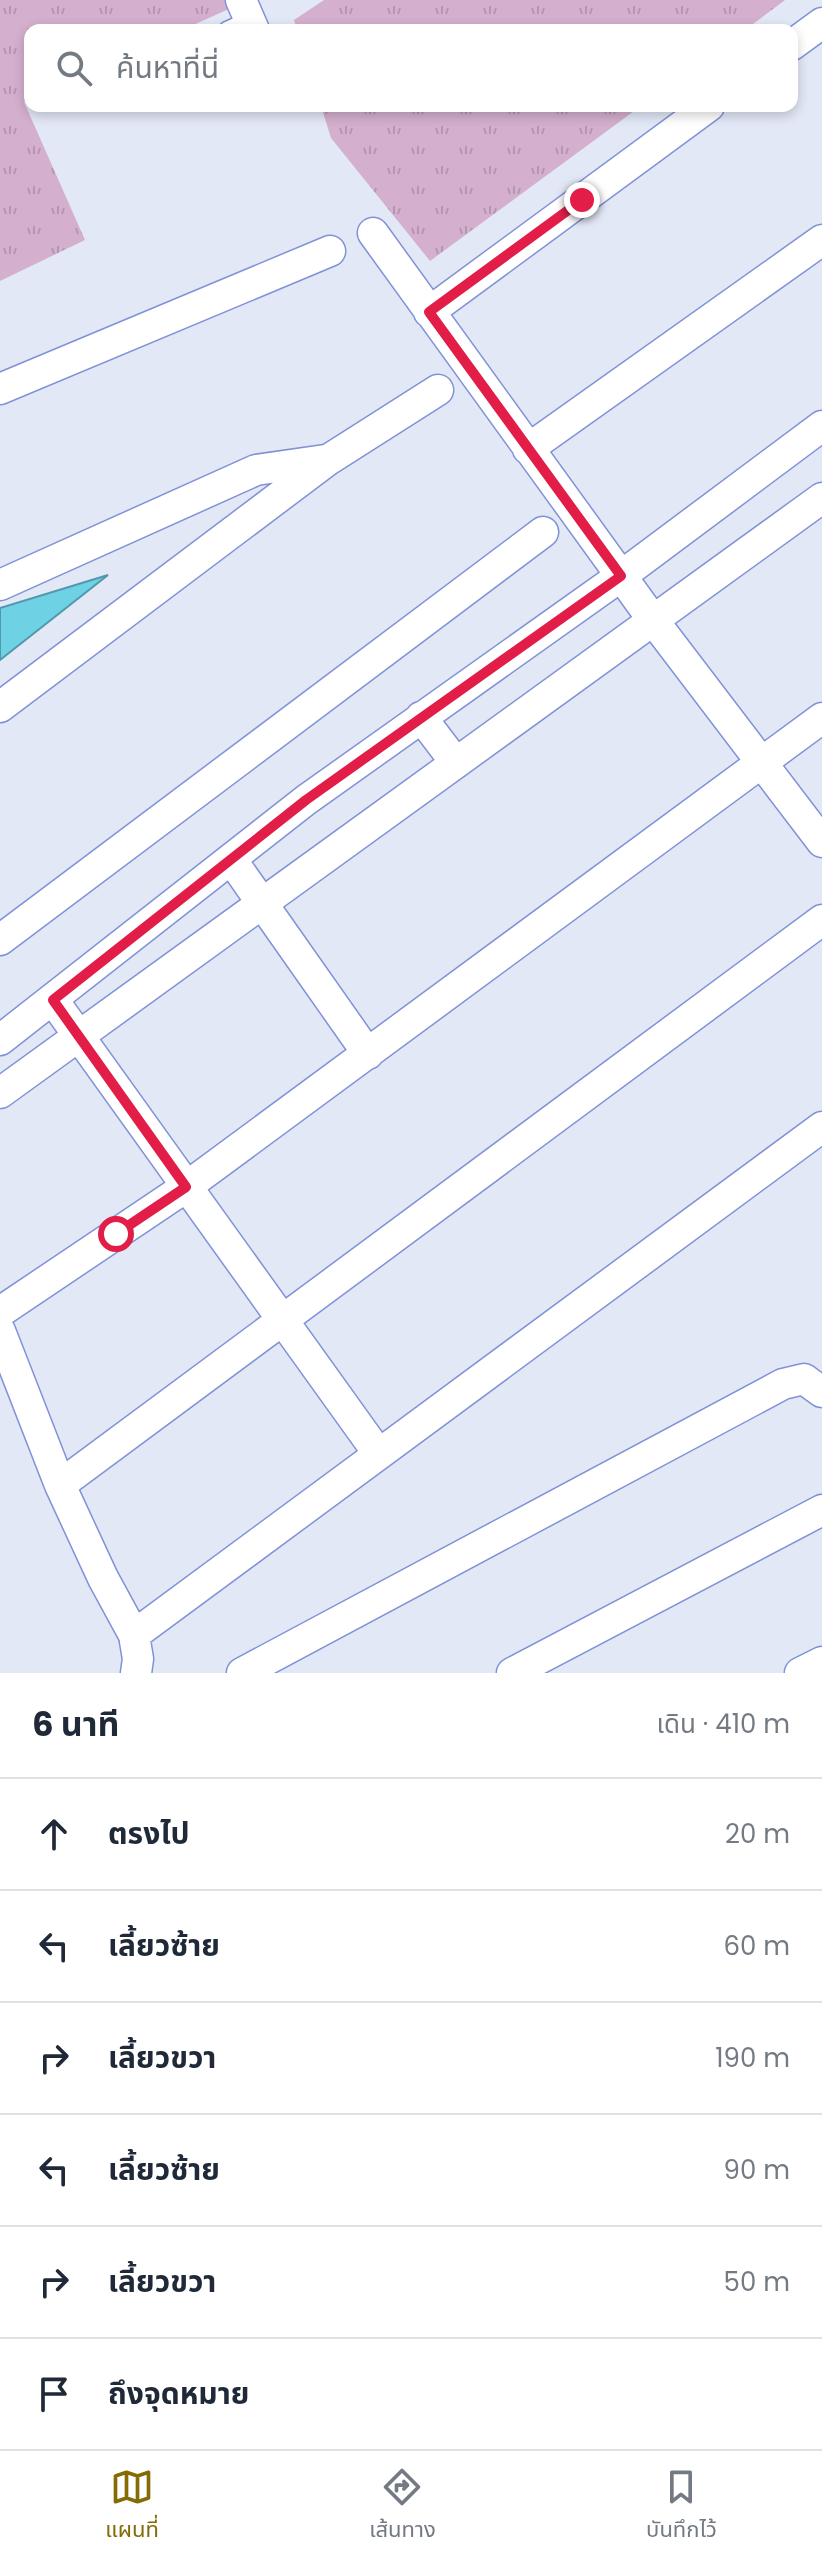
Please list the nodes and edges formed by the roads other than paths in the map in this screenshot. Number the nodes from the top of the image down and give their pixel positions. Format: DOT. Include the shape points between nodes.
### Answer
graph roads {
  1 [pos="822,23"];
  2 [pos="798,41"];
  3 [pos="701,112"];
  4 [pos="373,233"];
  5 [pos="822,240"];
  6 [pos="330,251"];
  7 [pos="429,312"];
  8 [pos="0,389"];
  9 [pos="438,390"];
  10 [pos="822,426"];
  11 [pos="528,449"];
  12 [pos="328,460"];
  13 [pos="822,498"];
  14 [pos="543,532"];
  15 [pos="621,576"];
  16 [pos="0,585"];
  17 [pos="653,620"];
  18 [pos="0,707"];
  19 [pos="421,717"];
  20 [pos="822,718"];
  21 [pos="456,763"];
  22 [pos="762,763"];
  23 [pos="822,842"];
  24 [pos="231,859"];
  25 [pos="265,902"];
  26 [pos="822,920"];
  27 [pos="2,935"];
  28 [pos="53,1000"];
  29 [pos="79,1037"];
  30 [pos="0,1040"];
  31 [pos="368,1054"];
  32 [pos="0,1093"];
  33 [pos="822,1127"];
  34 [pos="186,1187"];
  35 [pos="0,1312"];
  36 [pos="281,1319"];
  37 [pos="0,1331"];
  38 [pos="822,1392"];
  39 [pos="378,1453"];
  40 [pos="60,1485"];
  41 [pos="822,1510"];
  42 [pos="134,1635"];
  43 [pos="822,1662"];
  44 [pos="136,1673"];
  45 [pos="242,1673"];
  46 [pos="512,1673"];
  47 [pos="800,1673"];
  1 -- 2 [label="street"];
  3 -- 7 [label="street"];
  4 -- 7 [label="street"];
  5 -- 11 [label="street"];
  6 -- 8 [label="street"];
  7 -- 11 [label="street"];
  9 -- 12 [label="street"];
  10 -- 15 [label="street"];
  11 -- 15 [label="street"];
  12 -- 16 [label="street" via="256,470"];
  12 -- 18 [label="street"];
  13 -- 17 [label="street"];
  14 -- 27 [label="street"];
  15 -- 17 [label="street"];
  15 -- 19 [label="street"];
  17 -- 21 [label="street"];
  17 -- 22 [label="street"];
  19 -- 21 [label="street"];
  19 -- 24 [label="street"];
  20 -- 22 [label="street"];
  21 -- 25 [label="street"];
  22 -- 23 [label="street"];
  22 -- 31 [label="street"];
  24 -- 25 [label="street"];
  24 -- 28 [label="street"];
  25 -- 29 [label="street"];
  25 -- 31 [label="street"];
  26 -- 36 [label="street"];
  28 -- 29 [label="street"];
  28 -- 30 [label="street"];
  29 -- 32 [label="street"];
  29 -- 34 [label="street"];
  31 -- 34 [label="street"];
  33 -- 39 [label="street"];
  34 -- 35 [label="street"];
  34 -- 36 [label="street"];
  36 -- 39 [label="street"];
  36 -- 40 [label="street"];
  37 -- 40 [label="street"];
  38 -- 45 [label="street" via="804,1379 783,1384"];
  39 -- 42 [label="street"];
  40 -- 42 [label="street"];
  41 -- 46 [label="street"];
  42 -- 44 [label="street"];
  43 -- 47 [label="street"];
}
